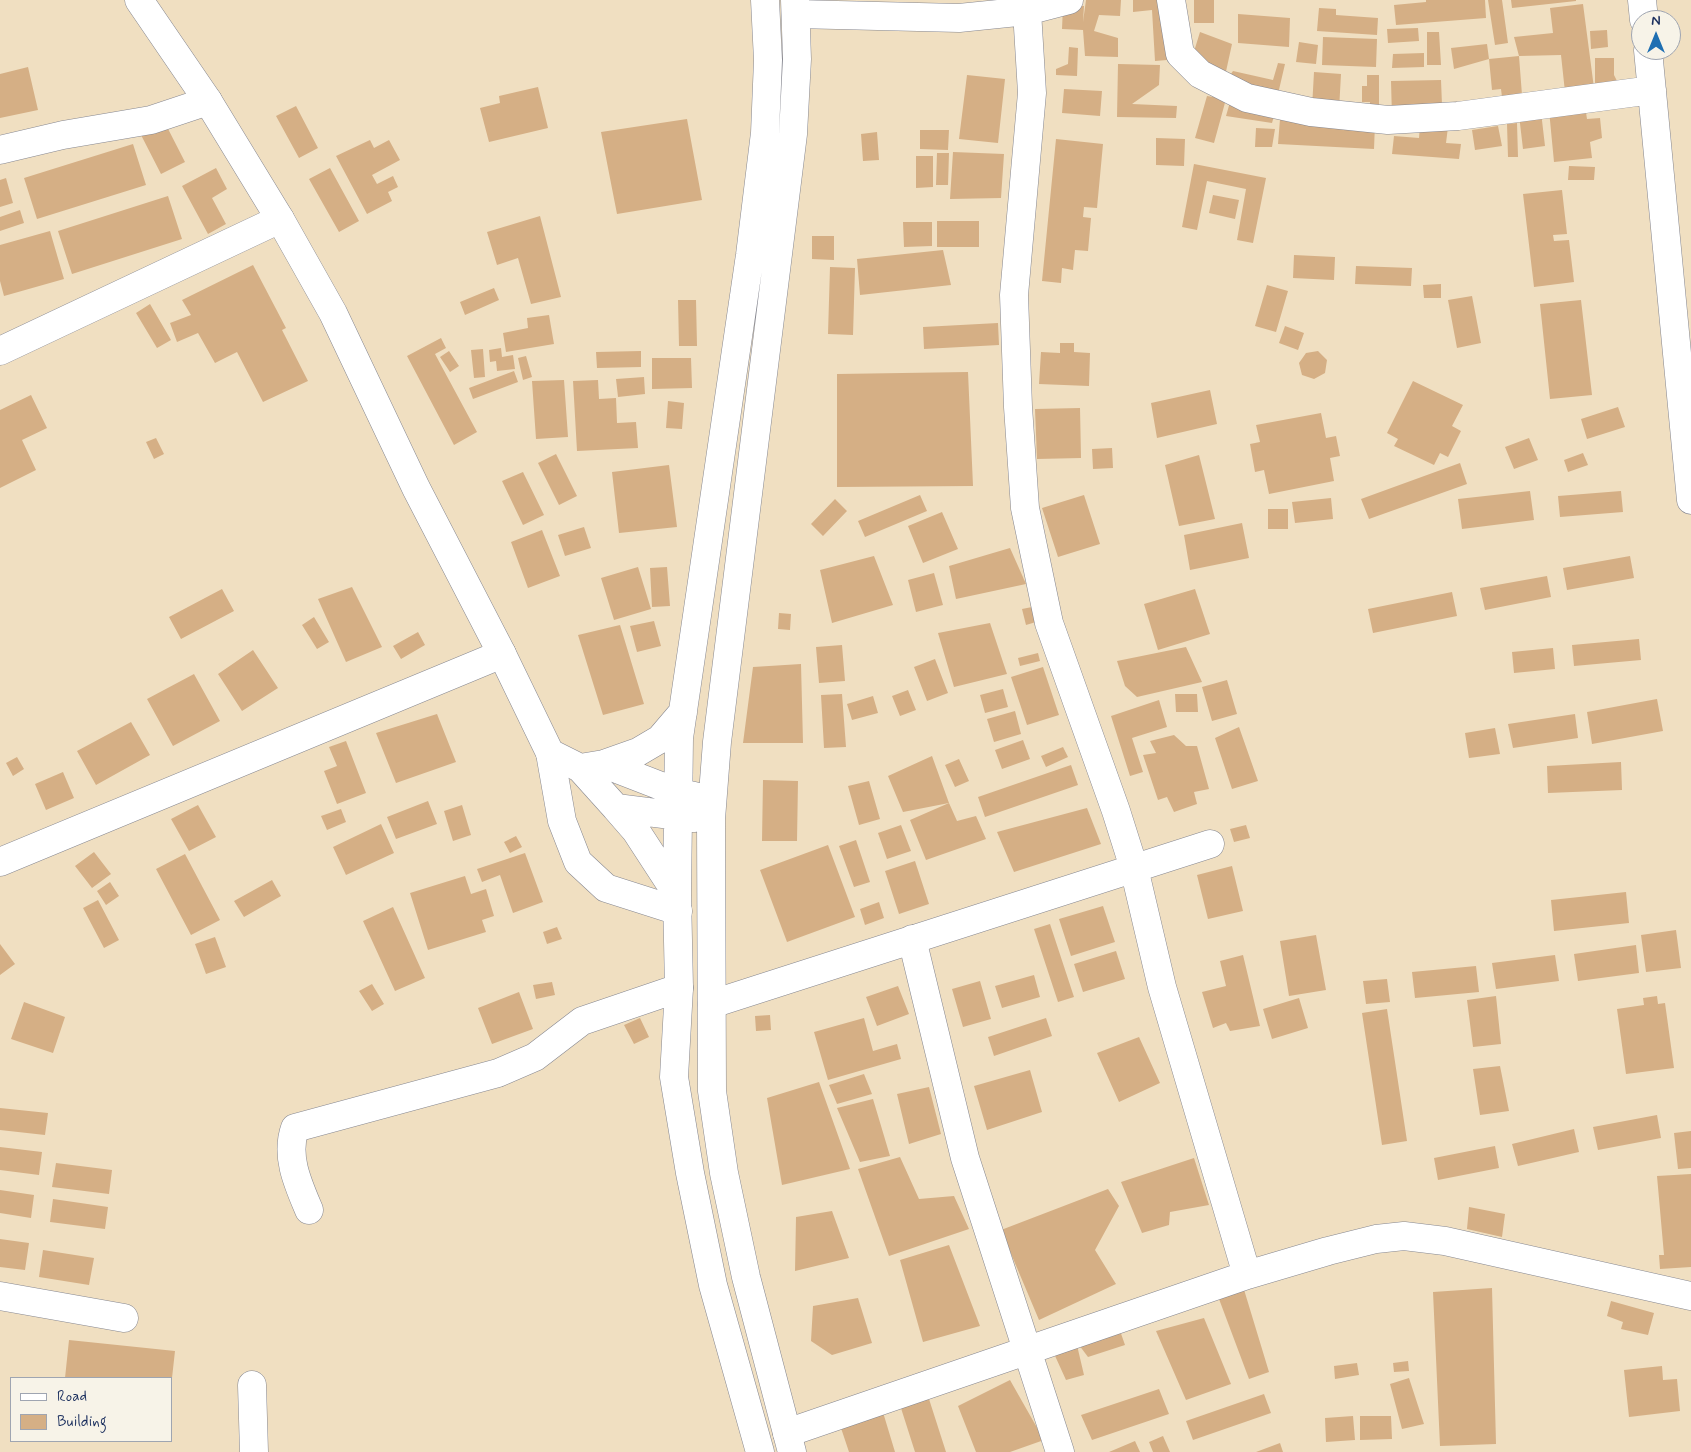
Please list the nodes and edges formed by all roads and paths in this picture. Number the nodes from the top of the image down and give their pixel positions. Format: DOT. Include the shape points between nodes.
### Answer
graph roads {
  1 [pos="139,0"];
  2 [pos="765,0"];
  3 [pos="1069,0"];
  4 [pos="1171,0"];
  5 [pos="796,7"];
  6 [pos="1027,11"];
  7 [pos="1649,60"];
  8 [pos="1664,60"];
  9 [pos="1652,90"];
  10 [pos="208,101"];
  11 [pos="0,150"];
  12 [pos="280,219"];
  13 [pos="1691,306"];
  14 [pos="0,351"];
  15 [pos="1686,392"];
  16 [pos="1691,500"];
  17 [pos="502,654"];
  18 [pos="683,712"];
  19 [pos="550,752"];
  20 [pos="592,766"];
  21 [pos="678,804"];
  22 [pos="616,808"];
  23 [pos="711,810"];
  24 [pos="1210,844"];
  25 [pos="0,862"];
  26 [pos="1134,868"];
  27 [pos="677,902"];
  28 [pos="912,939"];
  29 [pos="679,988"];
  30 [pos="712,1004"];
  31 [pos="309,1210"];
  32 [pos="1247,1275"];
  33 [pos="0,1296"];
  34 [pos="1691,1296"];
  35 [pos="124,1318"];
  36 [pos="1026,1351"];
  37 [pos="252,1385"];
  38 [pos="790,1442"];
  39 [pos="254,1452"];
  40 [pos="760,1452"];
  41 [pos="1060,1452"];
  1 -- 10 [label="street"];
  2 -- 18 [label="street" via="768,60 765,133"];
  3 -- 6 [label="street"];
  4 -- 9 [label="street" via="1180,54 1200,74 1246,98 1311,112 1388,120 1458,116"];
  5 -- 6 [label="street" via="959,18"];
  5 -- 23 [label="street" via="793,134"];
  6 -- 26 [label="street" via="1032,92 1014,295 1025,508 1049,623"];
  7 -- 9 [label="street"];
  8 -- 13 [label="street"];
  9 -- 15 [label="street"];
  10 -- 11 [label="street" via="151,120"];
  10 -- 12 [label="street"];
  12 -- 14 [label="street"];
  12 -- 17 [label="street" via="333,313 416,488"];
  15 -- 16 [label="street"];
  17 -- 19 [label="street"];
  17 -- 25 [label="street"];
  18 -- 20 [label="street" via="660,740 638,752"];
  18 -- 21 [label="street" via="679,738"];
  19 -- 20 [label="street"];
  19 -- 27 [label="street" via="562,821 578,862 606,888"];
  20 -- 21 [label="street"];
  20 -- 22 [label="street"];
  21 -- 22 [label="street"];
  21 -- 23 [label="street"];
  21 -- 27 [label="street"];
  22 -- 27 [label="street" via="636,832"];
  23 -- 30 [label="street"];
  24 -- 26 [label="street"];
  26 -- 28 [label="street"];
  26 -- 32 [label="street" via="1162,987"];
  27 -- 29 [label="street"];
  28 -- 30 [label="street"];
  28 -- 36 [label="street" via="965,1158"];
  29 -- 31 [label="street" via="582,1021 535,1057 498,1073 295,1128 290,1143 291,1156"];
  29 -- 40 [label="street" via="674,1077 690,1173 713,1285"];
  30 -- 38 [label="street" via="712,1092 724,1173 746,1276"];
  32 -- 34 [label="street" via="1376,1239 1404,1236 1445,1241"];
  32 -- 36 [label="street"];
  33 -- 35 [label="street"];
  36 -- 38 [label="street"];
  36 -- 41 [label="street"];
  37 -- 39 [label="street"];
}
